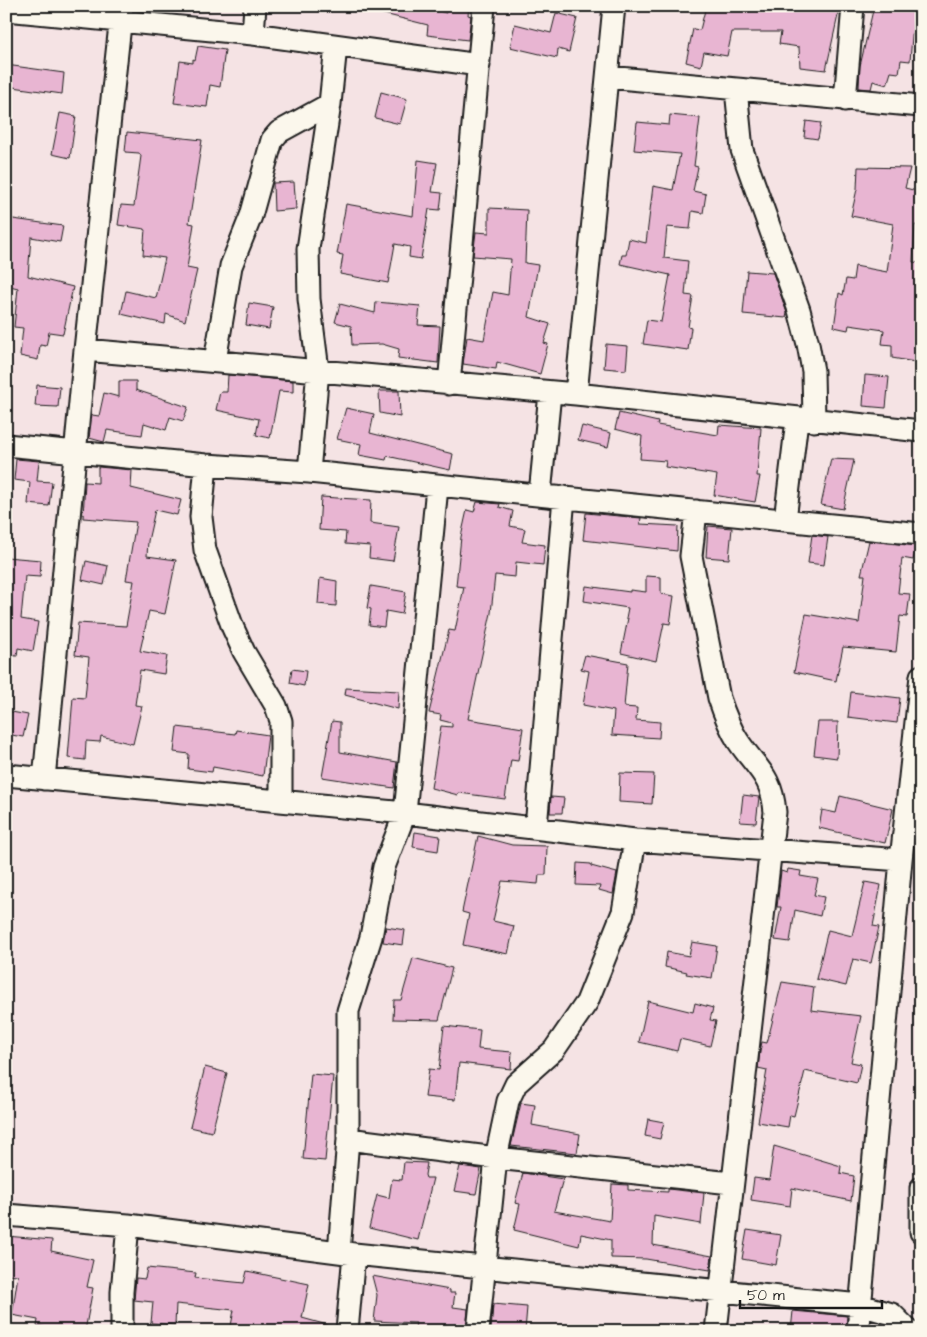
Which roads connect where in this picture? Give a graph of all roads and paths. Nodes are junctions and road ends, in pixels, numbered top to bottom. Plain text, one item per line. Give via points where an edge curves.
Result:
1 (255, 6) edge
2 (484, 6) edge
3 (614, 6) edge
4 (853, 6) edge
5 (6, 10) edge
6 (121, 14) edge
7 (253, 34) junction
8 (336, 46) junction
9 (479, 65) junction
10 (608, 77) junction
11 (736, 89) junction
12 (845, 100) junction
13 (330, 104) junction
14 (921, 106) edge
15 (85, 350) junction
16 (214, 361) junction
17 (318, 370) junction
18 (449, 384) junction
19 (550, 393) junction
20 (576, 394) junction
21 (806, 420) junction
22 (921, 432) edge
23 (6, 445) edge
24 (75, 453) junction
25 (206, 465) junction
26 (310, 472) junction
27 (437, 486) junction
28 (540, 494) junction
29 (564, 497) junction
30 (696, 511) junction
31 (785, 520) junction
32 (921, 534) edge
33 (921, 676) edge
34 (6, 775) edge
35 (44, 779) junction
36 (280, 801) junction
37 (405, 813) junction
38 (536, 828) junction
39 (635, 840) junction
40 (770, 849) junction
41 (900, 860) junction
42 (348, 1139) junction
43 (496, 1158) junction
44 (731, 1183) junction
45 (921, 1188) edge
46 (6, 1215) edge
47 (128, 1225) junction
48 (921, 1232) edge
49 (347, 1253) junction
50 (484, 1266) junction
51 (720, 1290) junction
52 (860, 1305) junction
53 (122, 1331) edge
54 (348, 1331) edge
55 (478, 1331) edge
56 (716, 1331) edge
57 (858, 1331) edge
58 (909, 1331) edge

1 - 7 street
2 - 9 street
3 - 10 street
4 - 12 street
5 - 6 street
6 - 7 street
6 - 15 street
7 - 8 street
8 - 9 street
8 - 13 street
9 - 18 street
10 - 11 street
10 - 20 street
11 - 12 street
11 - 21 street via 742,150 808,344 813,372
12 - 14 street
13 - 16 street via 278,132 272,140 251,216 231,266
13 - 17 street via 308,249
15 - 16 street
15 - 24 street
16 - 17 street
17 - 18 street
17 - 26 street
18 - 19 street
19 - 20 street
19 - 28 street
20 - 21 street
21 - 22 street
21 - 31 street
23 - 24 street
24 - 25 street
24 - 35 street
25 - 26 street
25 - 36 street via 201,517 205,550 233,628 281,721
26 - 27 street
27 - 28 street
27 - 37 street
28 - 29 street
29 - 30 street
29 - 38 street
30 - 31 street
30 - 40 street via 691,556 719,698 738,741 768,780 774,797
31 - 32 street
33 - 41 street
34 - 35 street
35 - 36 street
36 - 37 street
37 - 38 street
37 - 42 street via 384,868 371,937 348,1011
38 - 39 street
39 - 40 street
39 - 43 street via 623,912 587,1002 554,1050 516,1084 504,1114
40 - 41 street
40 - 44 street
41 - 52 street
42 - 43 street
42 - 49 street
43 - 44 street
43 - 50 street
44 - 51 street
45 - 48 street
46 - 47 street
47 - 49 street
47 - 53 street
49 - 50 street
49 - 54 street
50 - 51 street
50 - 55 street
51 - 52 street
51 - 56 street
52 - 57 street
52 - 58 street via 892,1314

